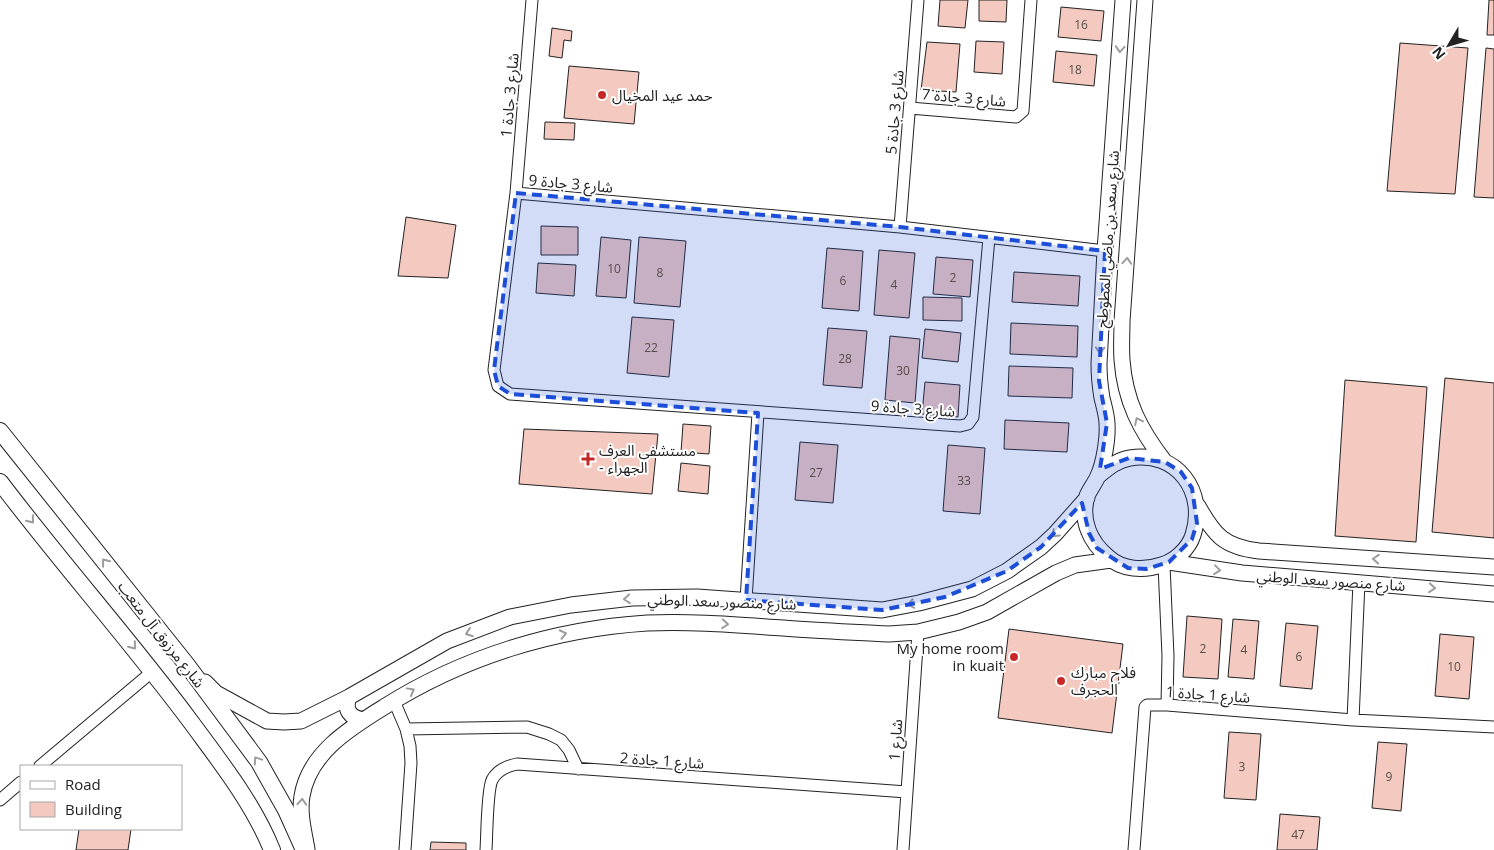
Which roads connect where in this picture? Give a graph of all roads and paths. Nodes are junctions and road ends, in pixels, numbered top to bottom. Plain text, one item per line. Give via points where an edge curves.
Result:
1 (532, 0) edge
2 (918, 0) edge
3 (1031, 0) edge
4 (1123, 0) edge
5 (1145, 0) edge
6 (910, 108) junction
7 (516, 193) junction
8 (900, 227) junction
9 (989, 238) junction
10 (1105, 251) junction
11 (758, 412) junction
12 (0, 431) edge
13 (1165, 462) junction
14 (1098, 476) junction
15 (0, 482) edge
16 (1087, 498) junction
17 (1198, 506) junction
18 (1111, 560) junction
19 (1166, 564) junction
20 (1494, 567) edge
21 (1359, 582) junction
22 (1494, 594) edge
23 (746, 600) junction
24 (918, 632) junction
25 (187, 665) junction
26 (153, 670) junction
27 (348, 697) junction
28 (394, 701) junction
29 (1167, 705) junction
30 (364, 720) junction
31 (1354, 720) junction
32 (1494, 727) edge
33 (406, 729) junction
34 (41, 765) edge
35 (578, 769) junction
36 (20, 783) edge
37 (907, 792) junction
38 (0, 800) edge
39 (272, 850) edge
40 (305, 850) edge
41 (405, 850) edge
42 (486, 850) edge
43 (903, 850) edge
44 (1134, 850) edge

1 - 7 street, شارع 3 جادة 1
2 - 6 street, شارع 3 جادة 5
3 - 6 street, شارع 3 جادة 7 via 1023,111 1019,115
4 -> 10 street, شارع سعد بن ماضي المطوطح
13 -> 5 street, شارع سعد بن ماضي المطوطح via 1135,418 1122,360
6 - 8 street, شارع 3 جادة 5
7 - 8 street, شارع 3 جادة 9
7 - 11 street, شارع 3 جادة 9 via 494,370 498,386 510,394
8 - 9 street, شارع 3 جادة 9
9 - 10 street, شارع 3 جادة 9
9 - 11 street, شارع 3 جادة 9 via 973,417 968,424
10 -> 14 street, شارع سعد بن ماضي المطوطح via 1099,381 1108,423
11 - 23 street
25 -> 12 main road, شارع مرزوق آل متعب
13 - 14 street via 1147,457 1129,458 1112,464
13 - 17 street via 1180,472 1192,488
14 - 16 street
15 -> 26 main road, شارع مرزوق آل متعب
16 - 18 street via 1085,516 1089,533
16 -> 23 street, شارع منصور سعد الوطني via 1041,547 1007,571 972,589 882,610
17 - 19 street via 1192,538 1182,552
20 -> 17 street, شارع منصور سعد الوطني via 1259,551 1227,543 1207,522
18 - 19 street via 1128,568 1146,569
18 - 24 street, شارع منصور سعد الوطني via 1075,565 987,612
19 -> 21 street, شارع منصور سعد الوطني
19 - 29 street
21 -> 22 street, شارع منصور سعد الوطني
21 - 31 street
23 -> 27 street, شارع منصور سعد الوطني via 632,598 510,617 447,640
28 -> 24 street, شارع منصور سعد الوطني via 465,664 524,643 582,630 648,623 713,623 889,634
24 - 37 street, شارع 1
25 - 27 street, شارع منصور سعد الوطني via 216,693 267,721 301,721
40 -> 25 main road, شارع مرزوق آل متعب via 259,762
26 - 34 street
26 - 39 main road, شارع مرزوق آل متعب via 226,770 256,817
27 - 30 street via 346,704 351,716
28 - 30 street, شارع منصور سعد الوطني
28 - 33 street
29 - 31 street, شارع 1 جادة 1
29 - 44 street, شارع 1 جادة 1 via 1145,707
40 -> 30 street, شارع منصور سعد الوطني via 302,796 308,776 334,741
31 - 32 street, شارع 1 جادة 1
33 - 35 street via 526,727 561,740
33 - 41 street via 411,763
35 - 37 street, شارع 1 جادة 2
35 - 42 street, شارع 1 جادة 2 via 518,764 499,771 491,782
36 - 38 street
37 - 43 street, شارع 1

